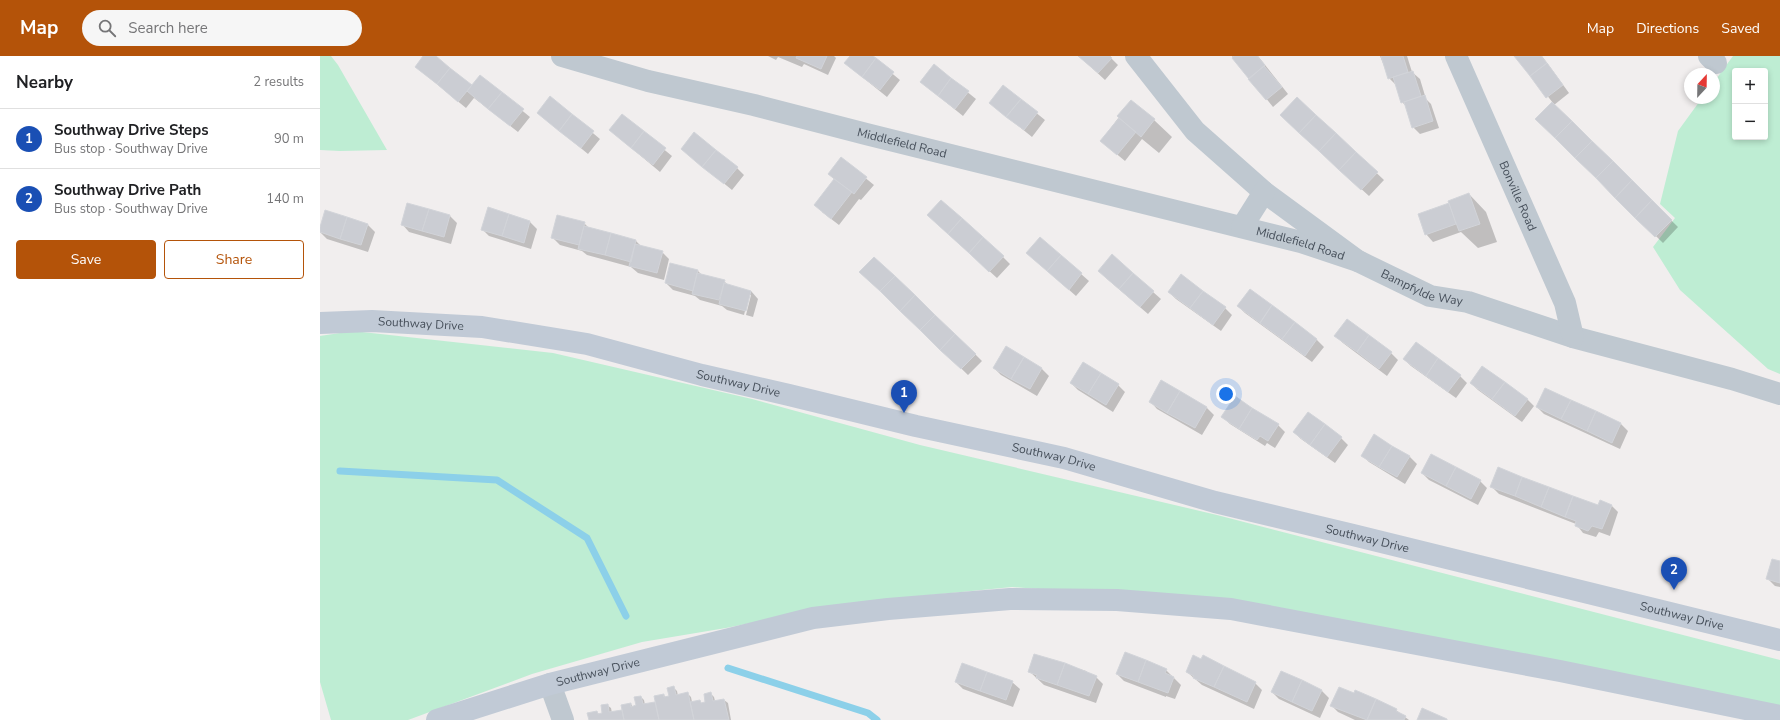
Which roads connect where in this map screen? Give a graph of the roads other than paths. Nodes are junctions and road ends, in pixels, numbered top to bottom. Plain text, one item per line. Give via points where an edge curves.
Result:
1 (562, 56) edge
2 (1136, 56) edge
3 (1456, 56) edge
4 (1264, 192) junction
5 (1242, 227) junction
6 (1358, 260) junction
7 (320, 323) edge
8 (1573, 338) junction
9 (1780, 394) edge
10 (1780, 640) edge
11 (550, 684) junction
12 (1780, 716) edge
13 (437, 720) edge
14 (563, 720) edge

1 - 5 street, Middlefield Road via 648,81
2 - 4 street, Bampfylde Way via 1195,131
3 - 8 street, Bonville Road via 1565,303
4 - 5 street, Middlefield Road
4 - 6 street, Bampfylde Way
5 - 6 street, Middlefield Road
6 - 8 street, Bampfylde Way via 1430,296 1468,302
7 - 10 street, Southway Drive via 372,321 482,327 587,344 702,375 1064,458 1215,502
8 - 9 street, Bampfylde Way
11 - 12 street, Southway Drive via 813,618 888,608 1010,599 1117,600 1231,609 1560,671
11 - 13 street, Southway Drive
11 - 14 street

